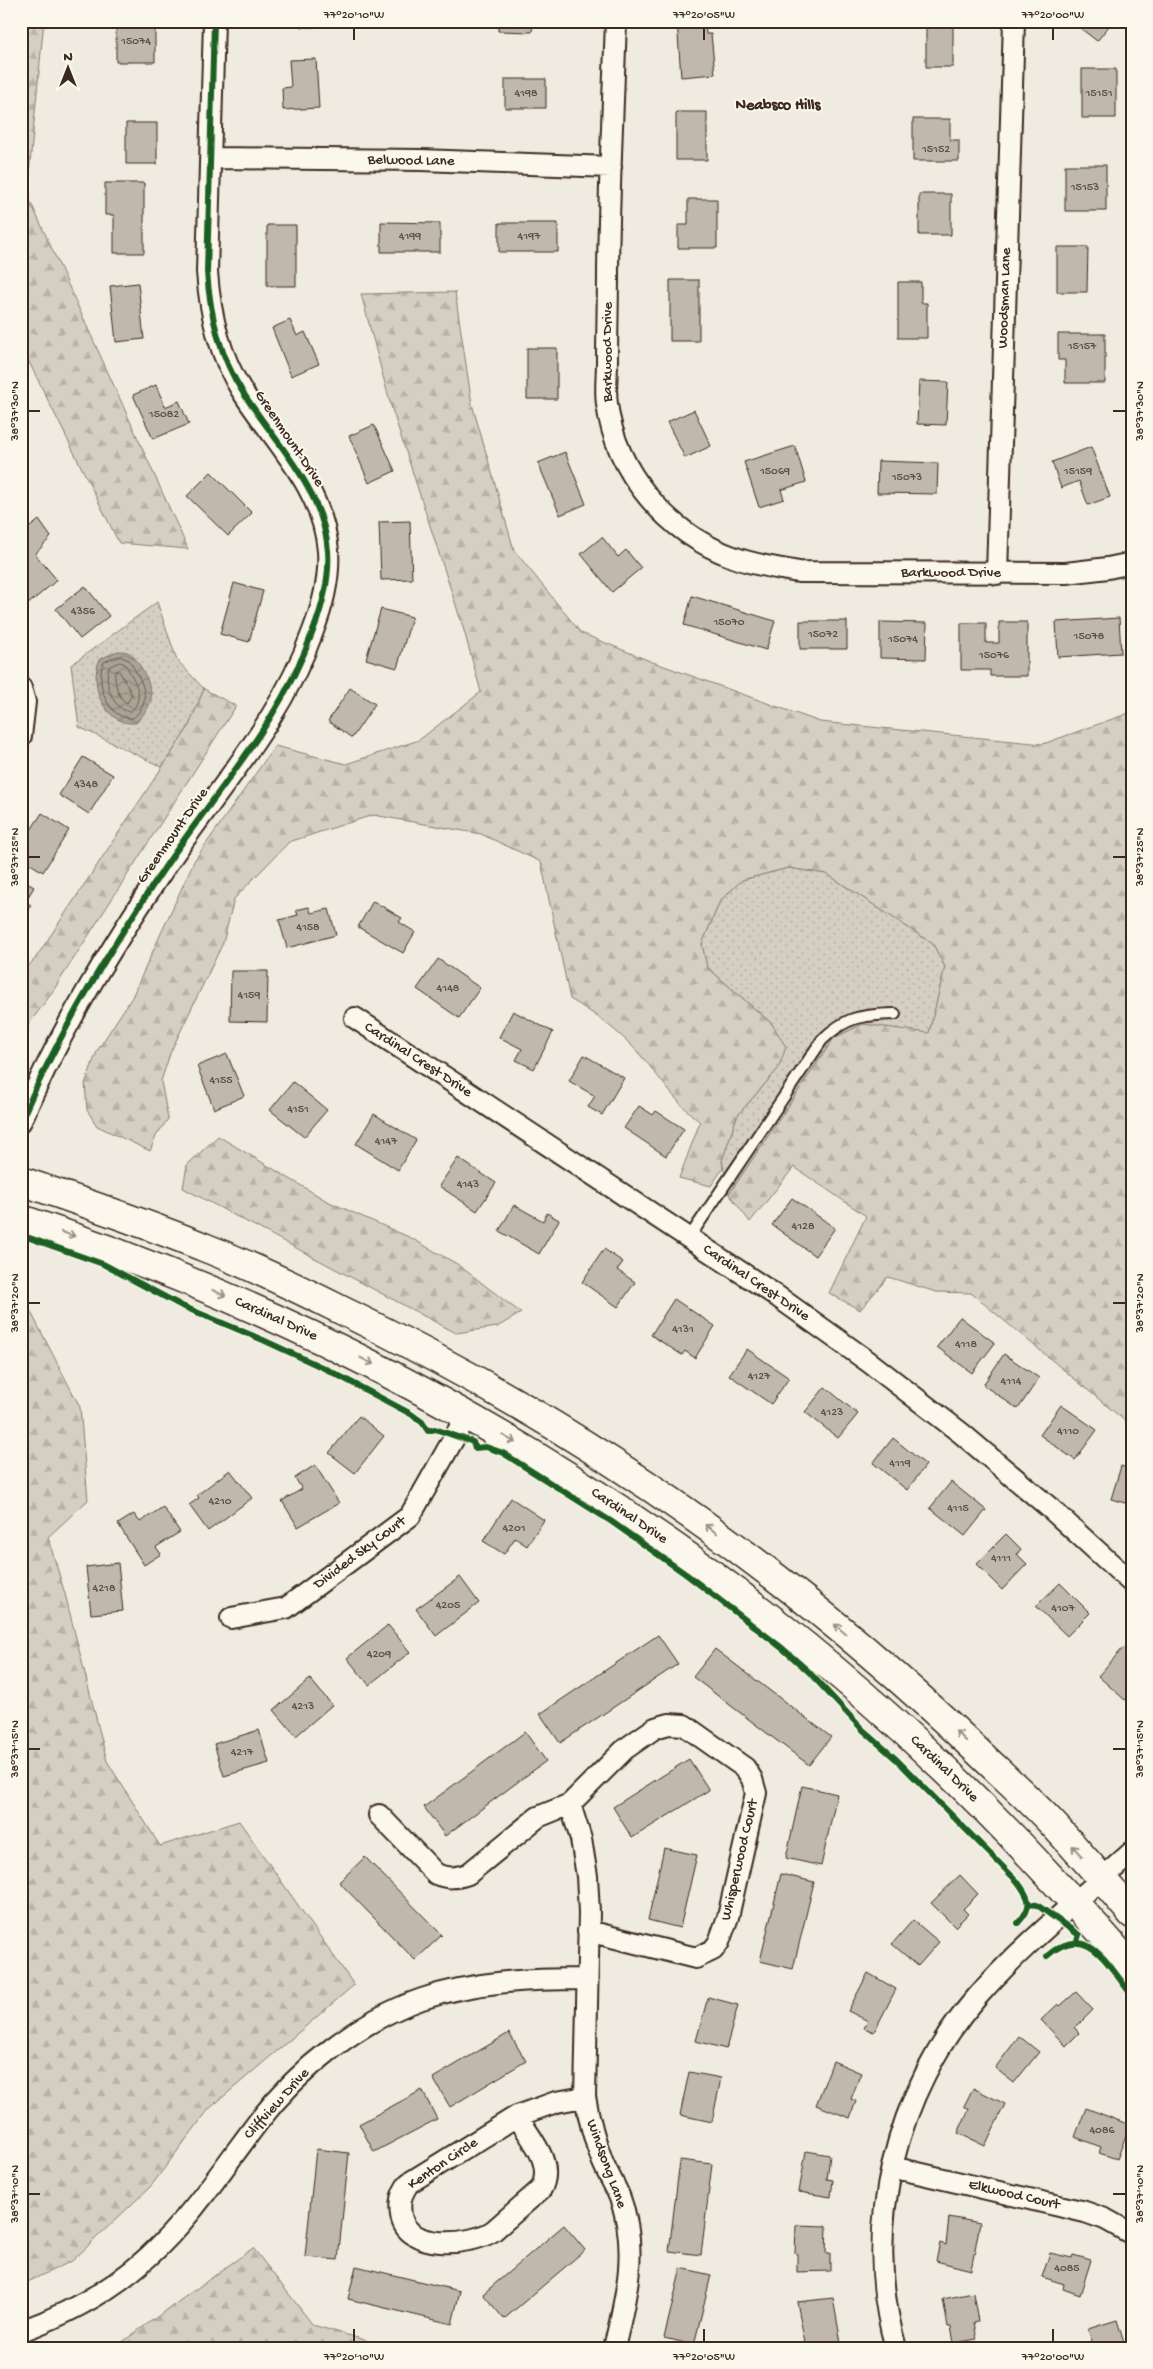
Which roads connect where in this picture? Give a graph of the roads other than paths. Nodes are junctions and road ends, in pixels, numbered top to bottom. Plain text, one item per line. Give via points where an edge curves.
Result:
1 (214, 21) edge
2 (616, 21) edge
3 (1014, 21) edge
4 (211, 158) junction
5 (611, 167) junction
6 (1132, 563) edge
7 (997, 574) junction
8 (21, 688) edge
9 (21, 736) edge
10 (895, 1014) dead end
11 (355, 1018) dead end
12 (21, 1121) edge
13 (21, 1181) edge
14 (21, 1219) edge
15 (689, 1238) junction
16 (467, 1415) junction
17 (1132, 1583) edge
18 (231, 1618) dead end
19 (570, 1804) junction
20 (379, 1815) dead end
21 (1132, 1852) edge
22 (1102, 1879) junction
23 (1075, 1904) junction
24 (1132, 1914) edge
25 (588, 1931) junction
26 (1132, 1968) edge
27 (587, 1979) junction
28 (585, 2097) junction
29 (517, 2116) junction
30 (892, 2167) junction
31 (1132, 2234) edge
32 (21, 2331) edge
33 (614, 2348) edge
34 (896, 2348) edge

1 - 4 street, Greenmount Drive
2 - 5 street, Barkwood Drive
3 - 7 street, Woodsman Lane
4 - 5 street, Belwood Lane via 421,160
4 - 12 street, Greenmount Drive via 207,272 217,337 242,391 301,474 314,498 324,524 328,551 328,579 323,606 285,694 259,738 168,862 111,949 71,1017
5 - 7 street, Barkwood Drive via 606,402 612,431 623,459 653,504 703,543 761,566 799,572
6 - 7 street, Barkwood Drive via 1066,573
8 - 9 street via 25,702
10 - 15 lane via 849,1020 822,1040
11 - 15 street, Cardinal Crest Drive
22 -> 13 main road via 1050,1821 932,1709 833,1623 686,1510 595,1451 475,1378 278,1280 207,1248
14 -> 16 main road, Cardinal Drive via 190,1280 286,1322 362,1358
15 - 17 street, Cardinal Crest Drive via 774,1294 915,1398 1050,1508
16 - 18 street, Divided Sky Court via 410,1516 286,1608
16 -> 23 main road, Cardinal Drive via 617,1508 791,1635 935,1759
19 - 20 street, Whisperwood Court via 538,1817 468,1874 457,1878 436,1874
19 - 25 street via 581,1839 587,1876
19 - 25 street, Whisperwood Court via 625,1750 655,1728 669,1724 684,1725 744,1768 756,1793 728,1917 719,1942 712,1950 696,1958
21 - 22 street
22 - 23 street
22 - 24 main road
23 - 26 main road, Cardinal Drive
23 - 30 street via 1009,1963 976,1997 948,2034 912,2105
25 - 27 street
27 - 28 street, Windsong Lane
27 - 32 street, Cliffview Drive via 495,1982 460,1988 384,2016 350,2036 288,2087 188,2214 148,2257 85,2303
28 - 29 street, Kenton Circle via 556,2102
28 - 33 street, Windsong Lane via 590,2127 620,2198 628,2226 630,2278
29 - 29 street, Kenton Circle via 409,2183 399,2204 407,2230 426,2240 466,2242 493,2231 541,2190 547,2170
30 - 31 street, Elkwood Court via 1085,2212
30 - 34 street via 884,2207 883,2254 886,2301

